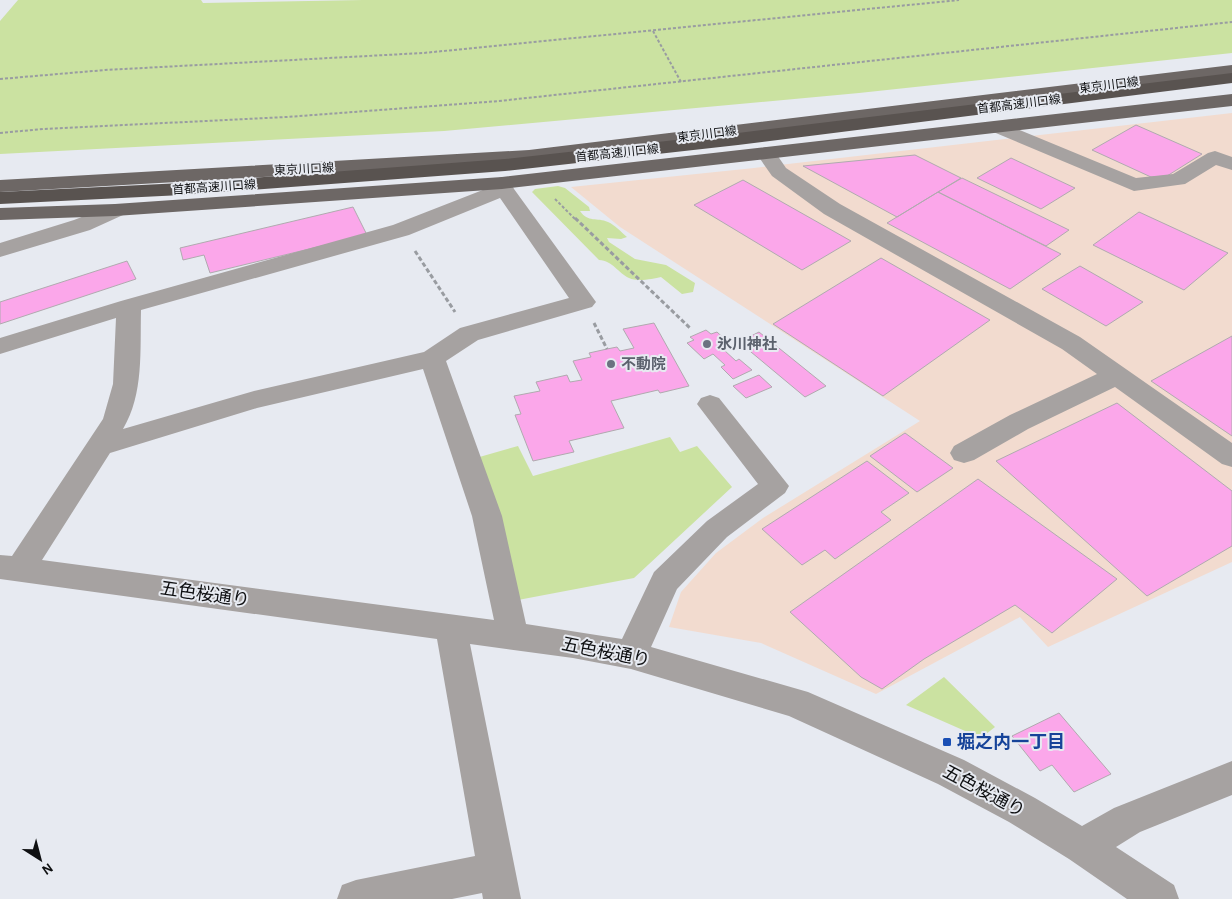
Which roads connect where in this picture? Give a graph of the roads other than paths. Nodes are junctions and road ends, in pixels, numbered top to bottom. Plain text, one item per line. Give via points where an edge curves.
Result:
1 (1232, 64) edge
2 (1232, 70) edge
3 (1232, 78) edge
4 (1232, 100) edge
5 (998, 127) junction
6 (766, 153) junction
7 (1232, 164) edge
8 (0, 180) edge
9 (0, 186) edge
10 (503, 186) junction
11 (0, 198) edge
12 (115, 210) junction
13 (0, 214) edge
14 (0, 250) edge
15 (129, 306) junction
16 (0, 346) edge
17 (432, 358) junction
18 (1118, 375) junction
19 (710, 404) dead end
20 (100, 446) junction
21 (964, 453) dead end
22 (1232, 457) edge
23 (10, 568) edge
24 (451, 628) junction
25 (513, 636) junction
26 (631, 655) junction
27 (1232, 778) edge
28 (1082, 846) junction
29 (499, 885) edge
30 (356, 899) edge
31 (1160, 899) edge

1 - 8 highway, 首都高速川口線 via 511,148 252,168
2 - 9 main road, 東京川口線 via 529,156
3 - 11 highway, 首都高速川口線 via 505,165 192,188
4 - 5 main road, 東京川口線
5 - 6 main road, 東京川口線
5 - 7 street via 1134,185 1178,180 1215,157
6 - 10 main road, 東京川口線
6 - 18 street via 779,172 832,209 1072,343
10 - 12 main road, 東京川口線
10 - 15 street via 400,230
10 - 17 street via 584,302 469,334
12 - 13 main road, 東京川口線
12 - 14 street via 82,225
15 - 16 street
15 - 20 street via 126,384 116,419
17 - 20 street via 254,400
17 - 25 street via 487,516
18 - 21 street via 1019,422
18 - 22 street
19 - 26 street via 775,486 717,529 665,581
20 - 23 street
23 - 24 street, 五色桜通り
24 - 25 street, 五色桜通り
24 - 29 street
25 - 26 street, 五色桜通り
26 - 28 street, 五色桜通り via 796,703 951,772
27 - 28 street via 1128,820
28 - 31 street, 五色桜通り
29 - 30 street

